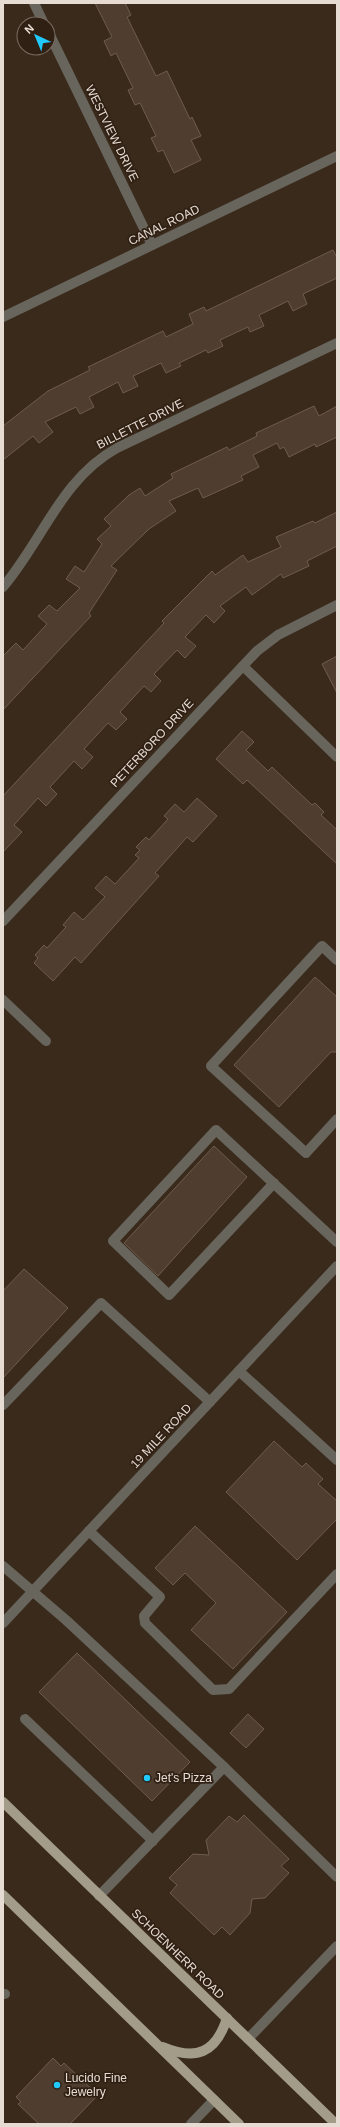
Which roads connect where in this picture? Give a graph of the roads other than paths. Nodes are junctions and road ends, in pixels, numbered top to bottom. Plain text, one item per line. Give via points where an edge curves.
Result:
1 (34, 3) edge
2 (40, 16) edge
3 (56, 47) edge
4 (337, 156) edge
5 (152, 245) junction
6 (3, 317) edge
7 (337, 343) edge
8 (3, 587) edge
9 (337, 605) edge
10 (243, 666) junction
11 (337, 756) edge
12 (3, 921) edge
13 (337, 960) edge
14 (3, 1000) edge
15 (46, 1041) dead end
16 (337, 1119) edge
17 (274, 1183) junction
18 (337, 1242) edge
19 (337, 1266) edge
20 (238, 1371) junction
21 (210, 1402) junction
22 (3, 1405) edge
23 (337, 1460) edge
24 (89, 1531) junction
25 (3, 1566) edge
26 (337, 1574) edge
27 (33, 1590) junction
28 (3, 1623) edge
29 (25, 1719) dead end
30 (224, 1767) junction
31 (3, 1802) edge
32 (153, 1841) junction
33 (337, 1877) edge
34 (3, 1895) edge
35 (99, 1896) junction
36 (337, 1946) edge
37 (227, 2018) junction
38 (248, 2039) junction
39 (159, 2045) junction
40 (214, 2100) junction
41 (191, 2124) edge
42 (239, 2124) edge
43 (336, 2124) edge

1 - 2 street
3 - 5 street, WESTVIEW DRIVE
4 - 5 street, CANAL ROAD
5 - 6 street, CANAL ROAD
7 - 8 street, BILLETTE DRIVE via 117,448 96,461 85,470 66,494
9 - 10 street, PETERBORO DRIVE via 278,634
10 - 11 street
10 - 12 street, PETERBORO DRIVE
13 - 16 street via 322,946 211,1066 306,1153
14 - 15 street
17 - 17 street via 216,1130 113,1241 169,1295
17 - 18 street
19 - 20 street, 19 MILE ROAD
20 - 21 street, 19 MILE ROAD
20 - 23 street
21 - 22 street via 101,1302
21 - 24 street, 19 MILE ROAD
24 - 26 street via 160,1597 144,1616 145,1623 213,1690 229,1689
24 - 27 street, 19 MILE ROAD
25 - 27 street
27 - 28 street, 19 MILE ROAD
27 - 30 street
29 - 32 street
30 - 32 street
30 - 33 street
31 - 35 main road, SCHOENHERR ROAD
32 - 35 street
34 - 39 main road
35 - 37 main road, SCHOENHERR ROAD
36 - 38 street
37 - 38 main road, SCHOENHERR ROAD
37 - 39 main road via 219,2038 212,2047 203,2052 185,2054
38 - 43 main road, SCHOENHERR ROAD
39 - 40 main road
40 - 41 street
40 - 42 main road

